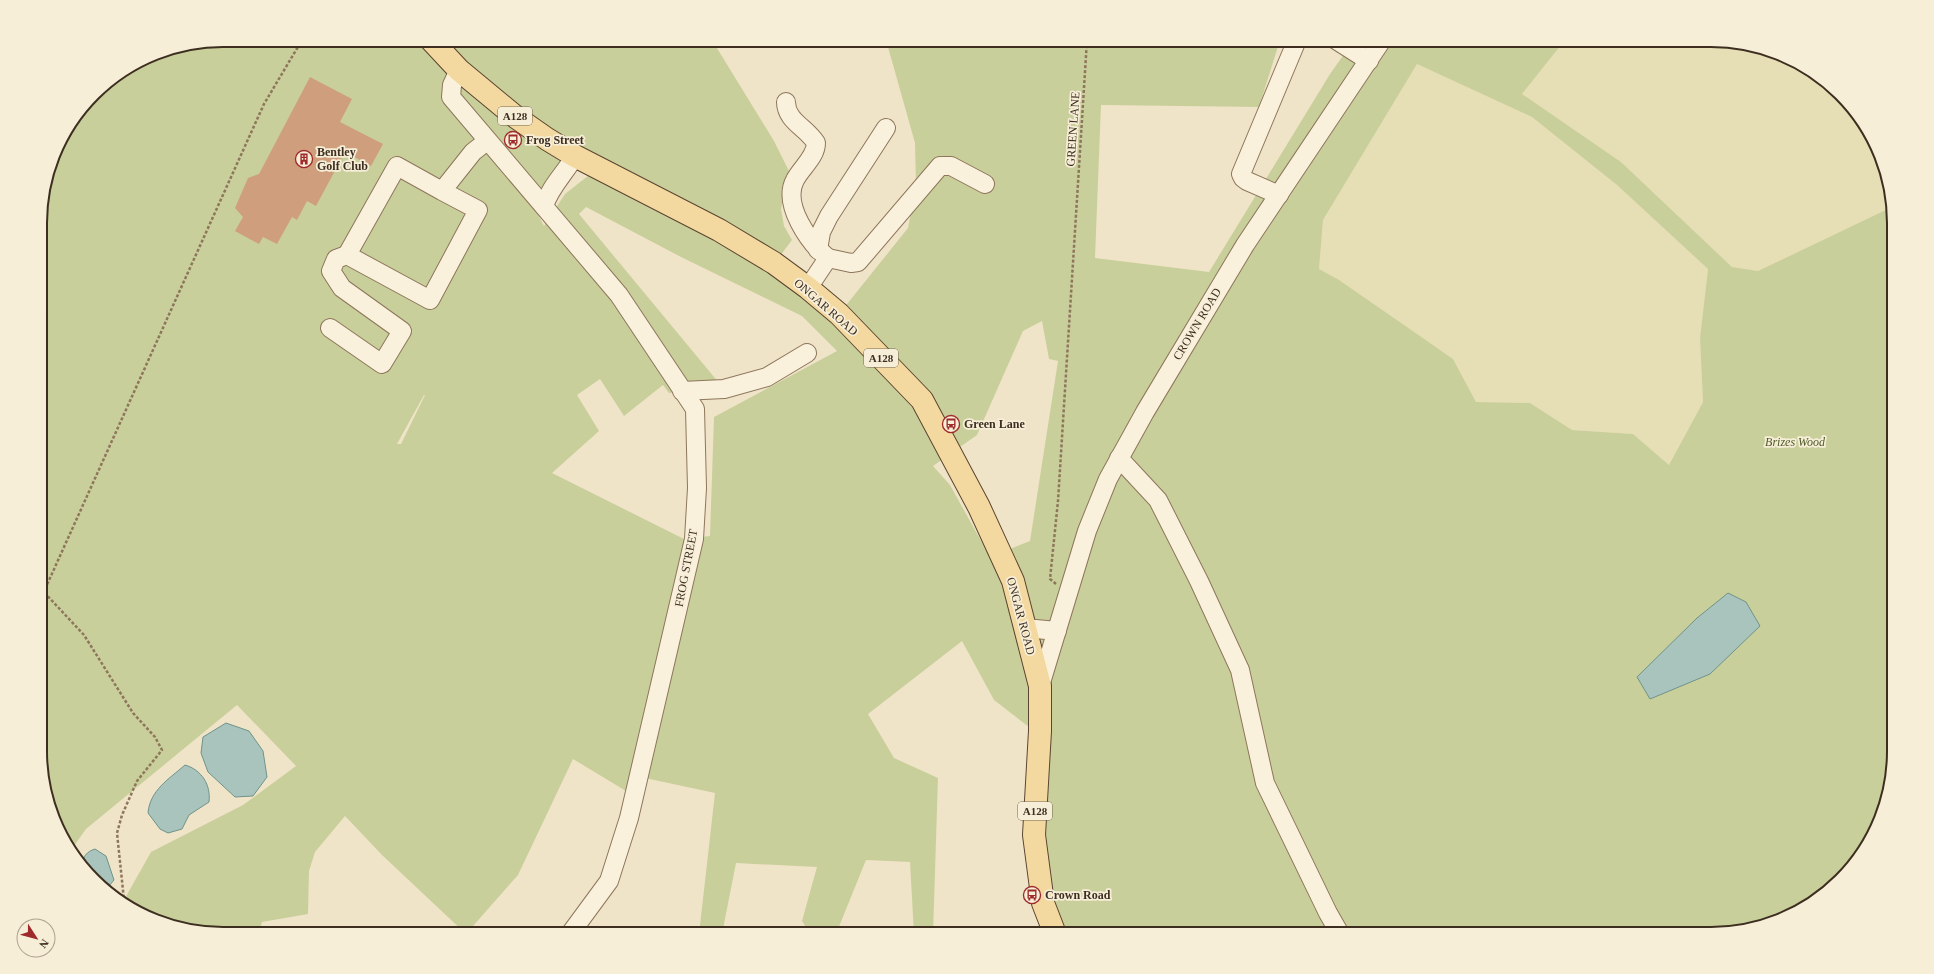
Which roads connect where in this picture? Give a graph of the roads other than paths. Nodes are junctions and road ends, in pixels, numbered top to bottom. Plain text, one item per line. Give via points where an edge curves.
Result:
1 (438, 47) edge
2 (1295, 47) edge
3 (1347, 47) edge
4 (1378, 47) edge
5 (1369, 61) junction
6 (460, 70) junction
7 (786, 102) dead end
8 (886, 128) dead end
9 (487, 141) junction
10 (575, 156) junction
11 (985, 184) dead end
12 (442, 191) junction
13 (1279, 195) junction
14 (544, 206) junction
15 (823, 254) junction
16 (347, 255) junction
17 (808, 288) junction
18 (330, 328) dead end
19 (807, 353) dead end
20 (682, 391) junction
21 (1119, 458) junction
22 (1025, 628) junction
23 (1057, 631) junction
24 (1040, 686) junction
25 (575, 927) edge
26 (1052, 927) edge
27 (1336, 927) edge

1 - 6 main road, ONGAR ROAD / A128
2 - 13 street via 1241,174 1247,181
3 - 5 street
4 - 5 street, CROWN ROAD
5 - 13 street, CROWN ROAD
6 - 9 street, FROG STREET via 452,85 451,97
6 - 10 main road, ONGAR ROAD / A128 via 517,118
7 - 15 street via 790,117 816,143 814,152 795,180 791,195 793,209
8 - 15 street via 821,232
9 - 12 street via 472,152
9 - 14 street, FROG STREET
10 - 14 street via 547,197
10 - 17 main road, ONGAR ROAD / A128 via 719,230
11 - 15 street via 951,166 940,166 858,262 851,264
12 - 16 street via 397,166
12 - 16 street via 478,210 430,300
13 - 21 street, CROWN ROAD via 1245,245
14 - 20 street, FROG STREET via 619,295
15 - 17 street
16 - 18 street via 336,259 330,271 342,288 402,331 382,364
17 - 22 main road, ONGAR ROAD / A128 via 839,314 922,400 980,507 1010,574
19 - 20 street via 767,377 724,389
20 - 25 street, FROG STREET via 694,409 697,488 694,539 629,818 610,881
21 - 23 street, CROWN ROAD via 1087,531
21 - 27 street via 1158,500 1202,587 1240,670 1266,783
22 - 23 street
22 - 24 main road, ONGAR ROAD / A128
23 - 24 street, CROWN ROAD
24 - 26 main road, ONGAR ROAD / A128 via 1034,835 1043,903

